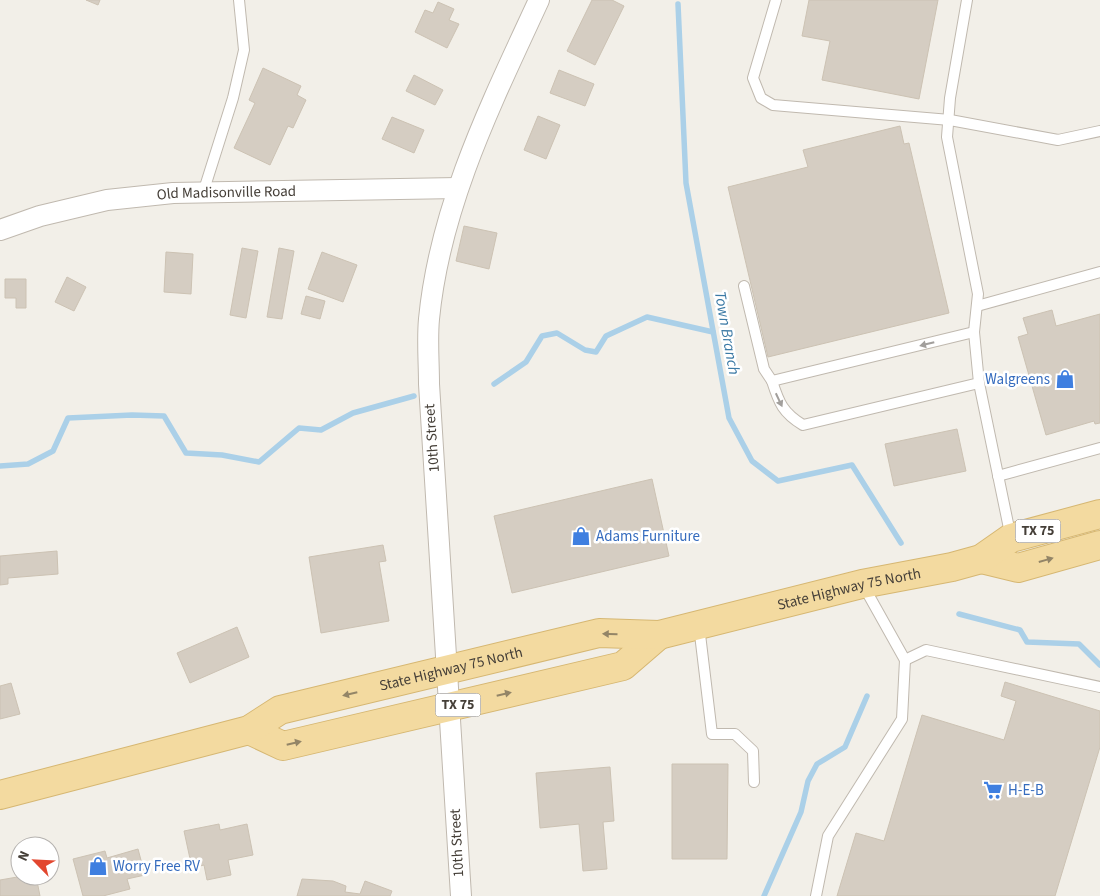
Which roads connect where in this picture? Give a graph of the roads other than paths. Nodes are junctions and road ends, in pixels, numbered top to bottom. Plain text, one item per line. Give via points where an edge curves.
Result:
1 (239, 0) edge
2 (538, 0) edge
3 (776, 0) edge
4 (967, 0) edge
5 (950, 120) junction
6 (1100, 131) edge
7 (458, 188) junction
8 (203, 193) junction
9 (0, 230) edge
10 (1100, 272) edge
11 (744, 286) dead end
12 (977, 306) junction
13 (974, 332) junction
14 (772, 381) junction
15 (979, 383) junction
16 (1100, 448) edge
17 (998, 476) junction
18 (1100, 514) edge
19 (1011, 538) junction
20 (1100, 545) edge
21 (981, 560) junction
22 (1018, 568) junction
23 (862, 584) junction
24 (698, 625) junction
25 (659, 635) junction
26 (905, 660) junction
27 (447, 672) junction
28 (1100, 687) edge
29 (450, 707) junction
30 (249, 730) junction
31 (754, 782) dead end
32 (0, 795) edge
33 (461, 896) edge
34 (816, 896) edge

1 - 8 lane via 244,50 233,98
2 - 7 street, 10th Street via 479,131
3 - 5 lane via 753,78 761,98 773,105
4 - 5 lane via 950,98
5 - 6 lane via 1058,140
5 - 12 lane via 947,137 978,294
7 - 8 street, Old Madisonville Road
7 - 27 street, 10th Street via 440,256 429,319 429,384
8 - 9 street, Old Madisonville Road via 108,200 40,216
10 - 12 lane
11 - 14 lane via 764,369
12 - 13 lane
13 -> 14 lane
13 - 15 lane
14 -> 15 lane via 779,403 789,417 803,425
15 - 17 lane
16 - 17 lane
17 - 19 lane
18 - 19 main road, State Highway 75 North / TX 75
19 - 21 main road, State Highway 75 North / TX 75
19 - 22 lane
22 -> 20 main road, State Highway 75 North / TX 75
21 - 22 main road, State Highway 75 North / TX 75
21 - 23 main road, State Highway 75 North / TX 75
23 - 24 main road, State Highway 75 North / TX 75
23 - 26 lane
24 - 25 main road, State Highway 75 North / TX 75
24 - 31 lane via 712,734 735,734 753,751
25 -> 27 main road, State Highway 75 North / TX 75 via 598,633
29 -> 25 main road, State Highway 75 North / TX 75 via 623,666
26 - 28 lane via 926,650
26 - 34 lane via 902,719 828,836
27 - 29 street, 10th Street
27 -> 30 main road, State Highway 75 North / TX 75 via 280,710
30 -> 29 main road, State Highway 75 North / TX 75 via 283,746
29 - 33 street, 10th Street
30 - 32 main road, State Highway 75 North / TX 75

